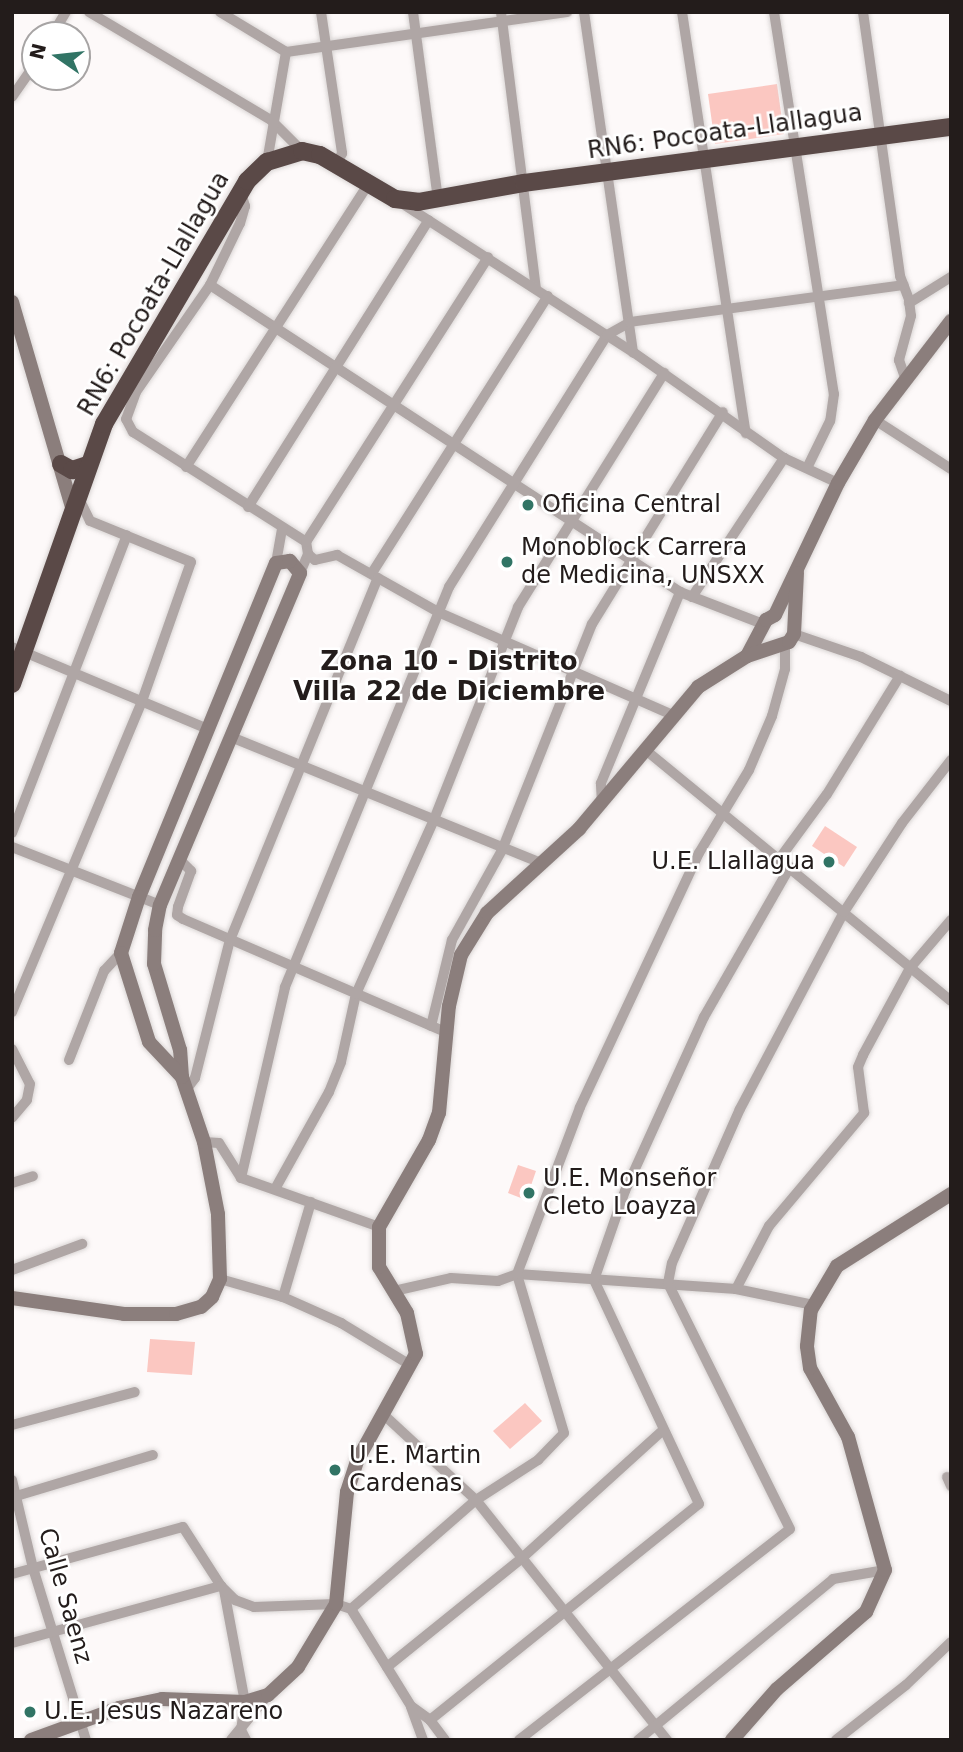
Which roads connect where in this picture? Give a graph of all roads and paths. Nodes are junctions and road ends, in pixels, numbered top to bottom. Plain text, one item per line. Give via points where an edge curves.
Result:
1 (89, 12) edge
2 (321, 12) edge
3 (413, 12) edge
4 (567, 12) edge
5 (584, 12) edge
6 (682, 12) edge
7 (774, 12) edge
8 (863, 12) edge
9 (223, 13) edge
10 (502, 17) edge
11 (415, 35) junction
12 (326, 48) junction
13 (286, 52) junction
14 (271, 120) junction
15 (951, 127) edge
16 (881, 136) junction
17 (794, 147) junction
18 (302, 151) junction
19 (705, 159) junction
20 (267, 162) junction
21 (337, 164) junction
22 (610, 172) junction
23 (524, 183) junction
24 (368, 185) junction
25 (241, 192) junction
26 (395, 199) junction
27 (438, 199) junction
28 (429, 220) junction
29 (488, 257) junction
30 (951, 277) edge
31 (210, 285) junction
32 (904, 285) junction
33 (536, 288) junction
34 (548, 296) junction
35 (822, 296) junction
36 (12, 302) edge
37 (909, 303) junction
38 (731, 308) junction
39 (951, 321) edge
40 (630, 323) junction
41 (278, 329) junction
42 (607, 335) junction
43 (633, 352) junction
44 (337, 366) junction
45 (664, 373) junction
46 (905, 377) junction
47 (394, 403) junction
48 (723, 412) junction
49 (875, 420) junction
50 (746, 433) junction
51 (455, 444) junction
52 (784, 458) junction
53 (61, 464) junction
54 (87, 464) junction
55 (187, 467) junction
56 (807, 468) junction
57 (951, 469) edge
58 (513, 483) junction
59 (838, 483) junction
60 (74, 500) junction
61 (248, 507) junction
62 (571, 520) junction
63 (282, 528) junction
64 (127, 535) junction
65 (306, 542) junction
66 (308, 554) junction
67 (631, 561) junction
68 (276, 563) junction
69 (300, 573) junction
70 (797, 573) junction
71 (375, 576) junction
72 (680, 592) junction
73 (692, 597) junction
74 (438, 612) junction
75 (767, 622) junction
76 (787, 637) junction
77 (502, 642) junction
78 (18, 650) edge
79 (747, 656) junction
80 (572, 673) junction
81 (71, 674) junction
82 (900, 677) junction
83 (12, 684) edge
84 (142, 701) junction
85 (951, 701) edge
86 (634, 702) junction
87 (675, 716) junction
88 (206, 727) junction
89 (231, 737) junction
90 (648, 752) junction
91 (951, 760) edge
92 (303, 769) junction
93 (364, 793) junction
94 (602, 804) junction
95 (723, 814) junction
96 (433, 822) junction
97 (12, 833) edge
98 (12, 847) edge
99 (502, 850) junction
100 (780, 859) junction
101 (180, 860) junction
102 (541, 863) junction
103 (790, 867) junction
104 (71, 872) junction
105 (138, 897) junction
106 (160, 905) junction
107 (844, 912) junction
108 (951, 920) edge
109 (230, 940) junction
110 (121, 953) junction
111 (293, 966) junction
112 (910, 968) junction
113 (356, 994) junction
114 (951, 1002) edge
115 (12, 1012) edge
116 (431, 1026) junction
117 (448, 1033) junction
118 (12, 1049) edge
119 (69, 1060) dead end
120 (184, 1084) junction
121 (12, 1118) edge
122 (204, 1142) junction
123 (33, 1176) dead end
124 (241, 1178) junction
125 (12, 1183) edge
126 (275, 1189) junction
127 (951, 1194) edge
128 (311, 1202) junction
129 (379, 1227) junction
130 (82, 1244) dead end
131 (12, 1270) edge
132 (517, 1274) junction
133 (220, 1279) junction
134 (594, 1280) junction
135 (668, 1283) junction
136 (736, 1289) junction
137 (394, 1291) junction
138 (283, 1297) junction
139 (12, 1298) edge
140 (813, 1306) junction
141 (410, 1365) junction
142 (135, 1392) dead end
143 (383, 1414) junction
144 (12, 1425) edge
145 (663, 1430) junction
146 (153, 1455) dead end
147 (12, 1480) edge
148 (15, 1497) edge
149 (475, 1500) junction
150 (522, 1558) junction
151 (33, 1568) junction
152 (885, 1570) junction
153 (12, 1574) edge
154 (223, 1588) junction
155 (336, 1604) junction
156 (351, 1609) junction
157 (563, 1613) junction
158 (52, 1629) junction
159 (951, 1642) edge
160 (12, 1643) edge
161 (387, 1667) junction
162 (608, 1669) junction
163 (268, 1695) junction
164 (245, 1702) junction
165 (411, 1706) junction
166 (430, 1720) junction
167 (82, 1722) junction
168 (655, 1725) junction
169 (244, 1735) edge
170 (32, 1740) edge
171 (86, 1740) edge
172 (230, 1740) edge
173 (422, 1740) edge
174 (445, 1740) edge
175 (519, 1740) edge
176 (638, 1740) edge
177 (667, 1740) edge
178 (732, 1740) edge
179 (836, 1740) edge

1 - 14 street
2 - 12 street
3 - 11 street
4 - 10 street
5 - 22 street
6 - 19 street
7 - 17 street
8 - 16 street
9 - 13 street
10 - 11 street
10 - 23 street
11 - 12 street
11 - 27 street
12 - 13 street
12 - 21 street via 342,153
13 - 14 street
14 - 18 street
14 - 20 street
15 - 16 highway, RN6: Pocoata-Llallagua
16 - 17 highway, RN6: Pocoata-Llallagua
16 - 32 street
17 - 19 highway, RN6: Pocoata-Llallagua
17 - 35 street
18 - 20 highway, RN6: Pocoata-Llallagua
18 - 21 highway, RN6: Pocoata-Llallagua
19 - 22 highway, RN6: Pocoata-Llallagua
19 - 38 street
20 - 25 highway, RN6: Pocoata-Llallagua
21 - 24 highway, RN6: Pocoata-Llallagua
22 - 23 highway, RN6: Pocoata-Llallagua
22 - 40 street
23 - 27 highway, RN6: Pocoata-Llallagua
23 - 33 street
24 - 26 highway, RN6: Pocoata-Llallagua
24 - 41 street
25 - 31 street via 245,206 240,223
25 - 54 highway, RN6: Pocoata-Llallagua via 116,403
26 - 27 highway, RN6: Pocoata-Llallagua
26 - 28 street
28 - 29 street
28 - 44 street
29 - 33 street
29 - 47 street
30 - 37 street
31 - 41 street
31 - 55 street via 136,391 126,419 133,432
32 - 35 street
32 - 37 street
33 - 34 street
34 - 42 street
34 - 51 street
35 - 38 street
35 - 56 street via 834,394 830,421
36 - 53 street
37 - 46 street via 900,360
38 - 40 street
38 - 50 street
39 - 46 street
40 - 42 street
40 - 43 street
41 - 44 street
41 - 55 street
42 - 43 street
42 - 58 street
43 - 45 street
44 - 47 street
44 - 61 street
45 - 48 street
45 - 62 street
46 - 49 street
47 - 51 street
47 - 65 street
48 - 50 street
48 - 67 street
49 - 57 street
49 - 59 street
50 - 52 street
51 - 58 street
51 - 71 street
52 - 56 street
52 - 73 street
53 - 54 highway via 72,470
53 - 60 street
54 - 60 highway, RN6: Pocoata-Llallagua
55 - 61 street
56 - 59 street
58 - 62 street
58 - 74 street
59 - 70 street
60 - 64 street via 90,522
60 - 78 highway, RN6: Pocoata-Llallagua
61 - 63 street
62 - 67 street
62 - 77 street
63 - 65 street
63 - 68 street
64 - 81 street
64 - 84 street via 191,562
65 - 66 street
66 - 69 street
66 - 71 street via 315,560 337,555
67 - 72 street
67 - 80 street via 592,624
68 - 69 street via 290,561
68 - 88 street
69 - 89 street
70 - 75 street
70 - 76 street
71 - 74 street
71 - 92 street
72 - 73 street
72 - 86 street
73 - 75 street
74 - 77 street
74 - 93 street
75 - 76 street
75 - 76 street via 768,644
75 - 79 street
76 - 79 street
76 - 82 street
76 - 95 street via 785,669 772,716
77 - 80 street
77 - 96 street
78 - 81 street
78 - 83 highway, RN6: Pocoata-Llallagua
79 - 87 street via 698,687
80 - 86 street
80 - 99 street
81 - 84 street
81 - 97 street
82 - 85 street
82 - 100 street
84 - 88 street
84 - 104 street
86 - 87 street
86 - 94 street via 601,783
87 - 90 street
88 - 105 street
89 - 92 street
89 - 101 street
90 - 94 street
90 - 95 street
91 - 107 street via 902,823
92 - 93 street
92 - 109 street
93 - 96 street
93 - 111 street
94 - 102 street
95 - 100 street
95 - 132 street via 678,896 580,1107
96 - 99 street
96 - 113 street
98 - 104 street
99 - 102 street
99 - 116 street via 452,940
100 - 103 street
101 - 106 street
101 - 109 street via 188,865 190,879 177,915
102 - 117 street via 472,931 453,981
103 - 107 street
103 - 134 street via 704,1017 625,1191
104 - 105 street
104 - 115 street
105 - 106 street
105 - 110 street
106 - 120 street via 154,964 180,1050
107 - 112 street
107 - 135 street via 740,1109 672,1263
108 - 112 street
109 - 111 street
109 - 120 street via 195,1078
110 - 119 street via 104,971
110 - 120 street via 149,1042
111 - 113 street
111 - 124 street
112 - 114 street
112 - 136 street via 858,1067 864,1113 769,1226
113 - 116 street
113 - 126 street via 337,1072
116 - 117 street
117 - 129 street via 436,1122
118 - 121 street via 30,1084 23,1107
120 - 122 street
122 - 124 street via 219,1143
122 - 133 street via 218,1214
123 - 125 street
124 - 126 street
126 - 128 street
127 - 140 street via 837,1266
128 - 129 street
128 - 138 street
129 - 137 street via 379,1268
130 - 131 street
132 - 134 street
132 - 137 street via 498,1281 451,1278
132 - 149 street via 564,1433 538,1460
133 - 138 street
133 - 139 street via 201,1307 176,1314 124,1314
134 - 135 street
134 - 145 street
135 - 136 street
135 - 162 street via 790,1529
136 - 140 street
137 - 141 street via 414,1333 416,1354
138 - 141 street via 372,1339
140 - 152 street via 807,1346 810,1368 849,1437
141 - 143 street
142 - 144 street
143 - 149 street
143 - 155 street via 346,1492
145 - 150 street
145 - 157 street via 699,1504
146 - 148 street
147 - 148 street, Calle Saenz
148 - 151 street, Calle Saenz
149 - 150 street
149 - 156 street
150 - 157 street
150 - 161 street
151 - 153 street
151 - 154 street via 183,1527
151 - 158 street, Calle Saenz
152 - 168 street via 832,1579
152 - 178 street via 866,1612 786,1681
154 - 155 street via 254,1607
154 - 158 street
154 - 164 street
155 - 156 street
155 - 163 street via 298,1667
156 - 161 street
157 - 162 street
157 - 166 street
158 - 160 street
158 - 167 street, Calle Saenz
159 - 179 street via 906,1685
161 - 165 street
162 - 168 street
162 - 175 street
163 - 164 street
163 - 169 street
164 - 167 street via 162,1699
164 - 169 street
165 - 166 street
165 - 173 street
166 - 174 street
167 - 170 street
167 - 171 street, Calle Saenz
168 - 176 street
168 - 177 street
169 - 172 street

